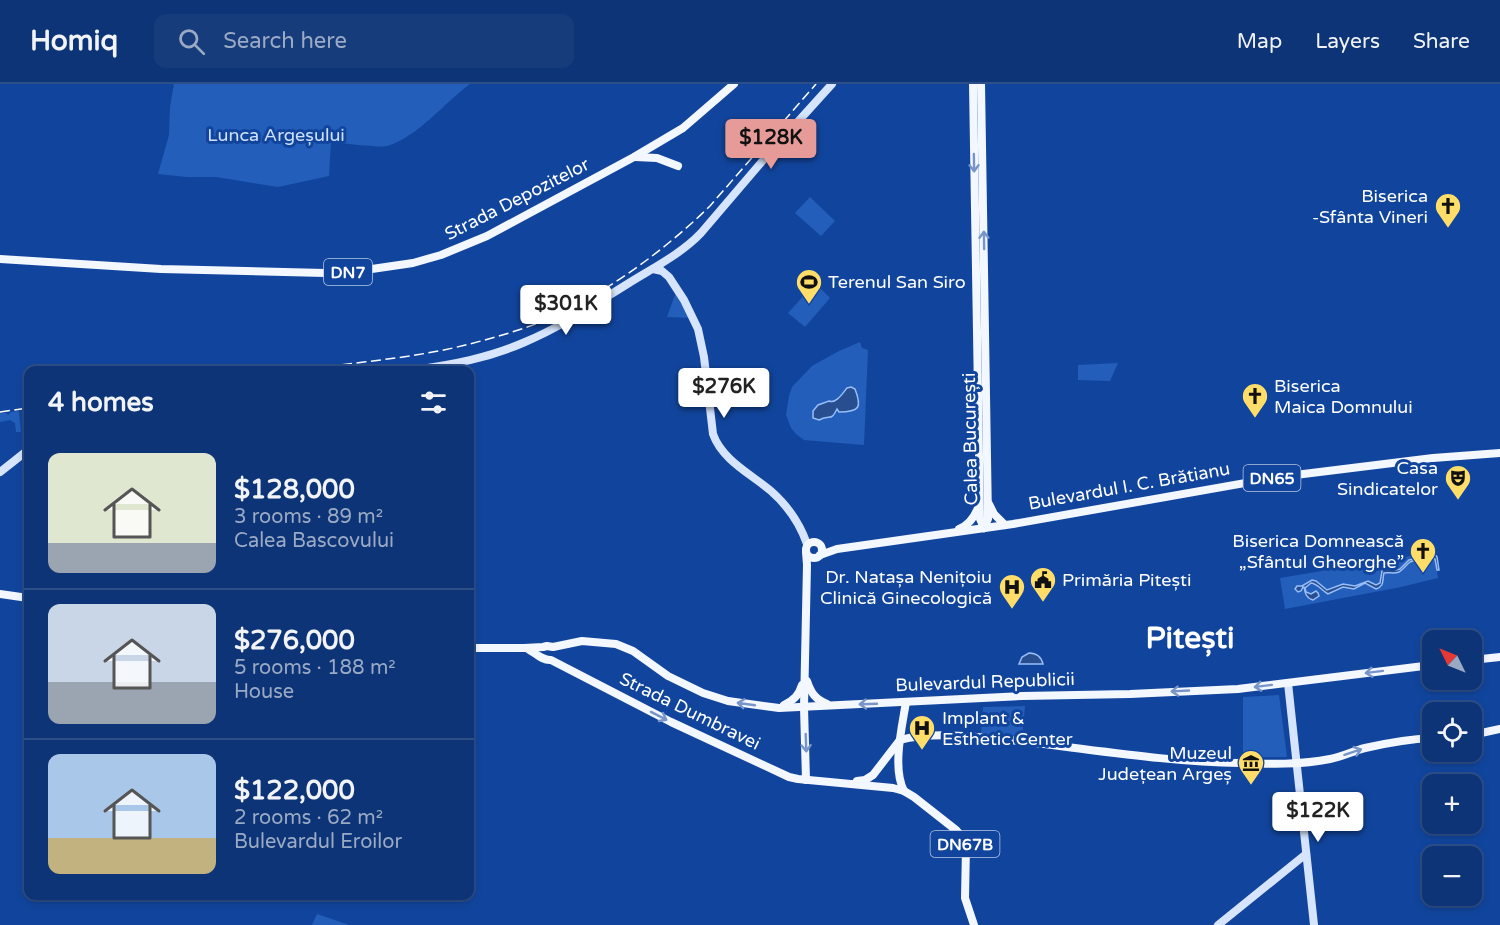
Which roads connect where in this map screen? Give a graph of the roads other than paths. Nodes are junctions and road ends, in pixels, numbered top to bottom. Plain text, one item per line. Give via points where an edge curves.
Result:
1 (734, 84) edge
2 (832, 84) edge
3 (973, 84) edge
4 (981, 84) edge
5 (634, 157) junction
6 (678, 166) dead end
7 (0, 259) edge
8 (653, 269) junction
9 (440, 366) edge
10 (24, 453) edge
11 (1500, 453) edge
12 (0, 472) edge
13 (983, 501) junction
14 (1005, 525) junction
15 (984, 528) junction
16 (954, 531) junction
17 (814, 549) junction
18 (0, 594) edge
19 (24, 597) edge
20 (474, 648) edge
21 (546, 650) junction
22 (1500, 657) edge
23 (1482, 659) edge
24 (551, 660) junction
25 (1422, 666) edge
26 (805, 675) junction
27 (1288, 683) junction
28 (906, 702) junction
29 (830, 705) junction
30 (804, 707) junction
31 (780, 708) junction
32 (1500, 729) edge
33 (1482, 733) edge
34 (1422, 739) edge
35 (900, 740) junction
36 (1296, 763) junction
37 (806, 780) junction
38 (836, 782) junction
39 (904, 791) junction
40 (1306, 854) junction
41 (974, 925) edge
42 (1218, 925) edge
43 (1314, 925) edge

1 - 5 main road, Strada Depozitelor / DN7 via 683,128
2 - 8 street via 701,233
3 -> 13 main road, Calea București
13 -> 4 main road, Calea București
5 - 6 main road via 657,158
5 - 7 main road, Strada Depozitelor / DN7 via 474,242 426,260 386,268 345,272 161,269
8 - 9 street via 526,342
8 - 17 street via 666,273 673,282 698,329 717,444 778,497
10 - 12 street
11 - 14 main road, Bulevardul I. C. Brătianu / DN65 via 1279,477
13 - 14 main road
13 - 15 main road, Calea București via 980,519
13 - 16 main road via 969,523
14 - 15 main road, Bulevardul I. C. Brătianu / DN65
15 - 16 main road, Bulevardul I. C. Brătianu
16 - 17 main road, Bulevardul I. C. Brătianu
17 - 26 main road via 807,565
18 - 19 main road
20 - 21 main road, Strada Dumbravei
21 - 24 main road, Strada Dumbravei via 546,660
21 - 24 main road via 555,654
31 -> 21 main road, Bulevardul Republicii via 733,702 703,693 616,644 582,641
22 - 23 main road
24 -> 37 main road, Strada Dumbravei via 671,722 789,777
25 -> 27 main road, Bulevardul Republicii
26 - 29 main road via 812,694
26 - 30 main road
26 - 31 main road via 797,696
27 -> 28 main road, Bulevardul Republicii via 1238,689
27 - 36 street
28 -> 29 main road, Bulevardul Republicii
28 - 35 main road
29 - 30 main road, Bulevardul Republicii
30 - 31 main road, Bulevardul Republicii
30 -> 37 main road
32 - 33 main road
36 -> 34 main road
35 - 36 main road via 918,736 993,738 1182,760
35 - 38 main road via 869,779
35 - 39 main road via 899,780
36 - 40 street
37 - 38 main road, Strada Dumbravei
38 - 39 main road
39 - 41 main road, DN67B via 963,838 965,898
40 - 42 street
40 - 43 street

